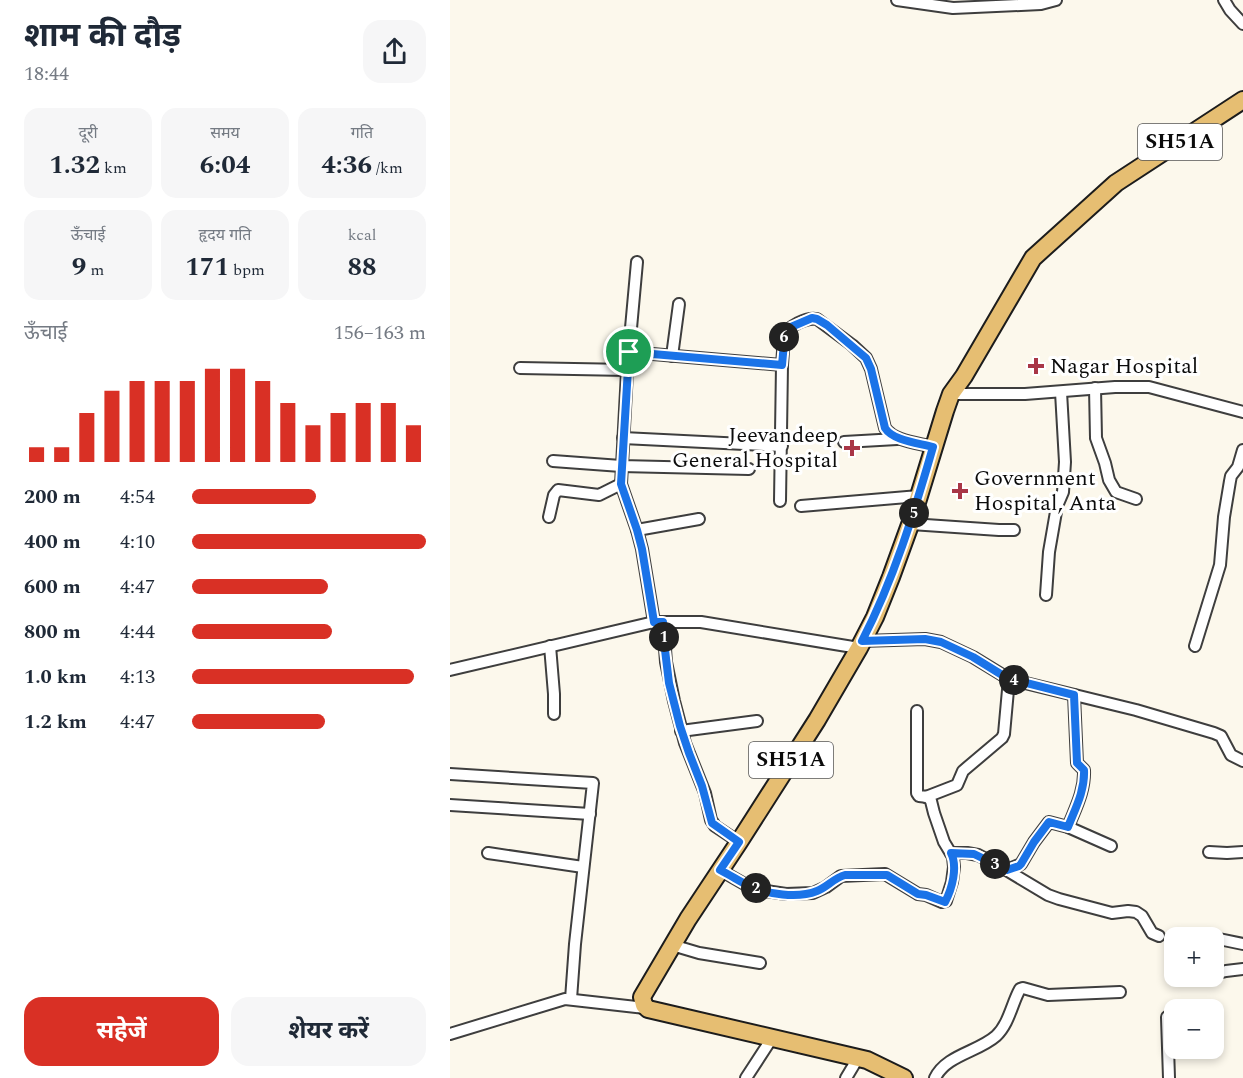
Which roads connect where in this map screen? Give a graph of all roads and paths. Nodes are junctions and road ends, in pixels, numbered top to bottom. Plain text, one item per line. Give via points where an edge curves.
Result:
1 (897, 0) edge
2 (1056, 0) edge
3 (1224, 0) edge
4 (911, 1) edge
5 (1243, 24) edge
6 (1243, 100) edge
7 (637, 262) dead end
8 (679, 304) dead end
9 (629, 352) junction
10 (672, 356) junction
11 (782, 365) junction
12 (520, 368) dead end
13 (628, 370) junction
14 (1095, 388) junction
15 (1061, 392) junction
16 (951, 394) junction
17 (1243, 412) edge
18 (623, 438) junction
19 (899, 439) junction
20 (844, 442) dead end
21 (782, 446) junction
22 (933, 447) junction
23 (1243, 450) edge
24 (553, 461) dead end
25 (621, 466) junction
26 (749, 469) dead end
27 (621, 484) junction
28 (919, 496) junction
29 (1136, 499) dead end
30 (780, 501) dead end
31 (801, 506) dead end
32 (549, 517) dead end
33 (699, 519) dead end
34 (910, 524) junction
35 (637, 530) junction
36 (1014, 530) dead end
37 (1046, 595) dead end
38 (658, 622) junction
39 (861, 644) junction
40 (550, 646) junction
41 (1195, 646) dead end
42 (450, 670) edge
43 (1009, 679) junction
44 (1074, 695) junction
45 (917, 711) dead end
46 (554, 714) dead end
47 (757, 721) dead end
48 (681, 731) junction
49 (1243, 761) edge
50 (450, 774) edge
51 (926, 797) junction
52 (450, 805) edge
53 (590, 814) junction
54 (1068, 827) junction
55 (739, 842) junction
56 (1111, 846) dead end
57 (1209, 852) dead end
58 (1243, 852) edge
59 (488, 853) dead end
60 (951, 853) junction
61 (583, 867) junction
62 (720, 870) junction
63 (1007, 870) junction
64 (1159, 936) dead end
65 (1224, 940) edge
66 (1243, 944) edge
67 (672, 945) junction
68 (760, 963) dead end
69 (1243, 969) edge
70 (1224, 971) edge
71 (1120, 992) dead end
72 (571, 999) junction
73 (645, 1008) junction
74 (450, 1034) edge
75 (772, 1038) junction
76 (858, 1058) junction
77 (1168, 1059) edge
78 (746, 1078) edge
79 (846, 1078) edge
80 (904, 1078) edge
81 (935, 1078) edge
82 (1169, 1078) edge

1 - 4 street
2 - 4 street via 953,8
3 - 5 street
6 - 16 main road, SH51A via 1116,183 1033,258
7 - 9 street
8 - 10 street
9 - 10 street
9 - 13 street
10 - 11 street
11 - 19 street via 787,330 808,319 817,319 866,358 885,428
11 - 21 street
12 - 13 street
13 - 18 street
14 - 15 street
14 - 17 street via 1149,387
14 - 29 street via 1096,438 1109,480 1116,491
15 - 16 street
15 - 37 street via 1063,492 1049,552
16 - 22 main road, SH51A
18 - 21 street
18 - 25 street
19 - 20 street
19 - 22 street
21 - 30 street
22 - 28 main road, SH51A
23 - 41 street via 1231,476 1220,565
24 - 25 street
25 - 26 street
25 - 27 street
27 - 32 street via 600,495 556,491
27 - 35 street
28 - 31 street
28 - 34 main road, SH51A
33 - 35 street
34 - 36 street
34 - 39 main road, SH51A
35 - 38 street
38 - 39 street via 700,622
38 - 40 street
38 - 48 street
39 - 43 street via 925,639 941,642
39 - 55 main road, SH51A
40 - 42 street
40 - 46 street
43 - 44 street
43 - 51 street via 1002,738 963,771 957,785
44 - 49 street via 1214,733 1221,736 1231,755
44 - 54 street via 1077,763 1084,776 1083,790
45 - 51 street via 917,793
47 - 48 street
48 - 55 street via 712,823
50 - 53 street via 592,782
51 - 60 street
52 - 53 street
53 - 61 street
54 - 56 street
54 - 63 street via 1049,822 1021,864
55 - 62 main road, SH51A
57 - 58 street
59 - 61 street
60 - 62 street via 952,882 944,902 918,894 885,874 845,875 813,893 786,894 748,886
60 - 63 street via 974,854
61 - 72 street
62 - 67 main road, SH51A
63 - 64 street via 1059,899 1112,913 1136,912
65 - 66 street
67 - 68 street
67 - 73 main road, SH51A via 643,996
69 - 70 street
71 - 81 street via 1048,995 1020,989 996,1035 941,1068
72 - 73 street
72 - 74 street
73 - 75 main road
75 - 76 main road
75 - 78 street
76 - 79 street
76 - 80 main road
77 - 82 street

